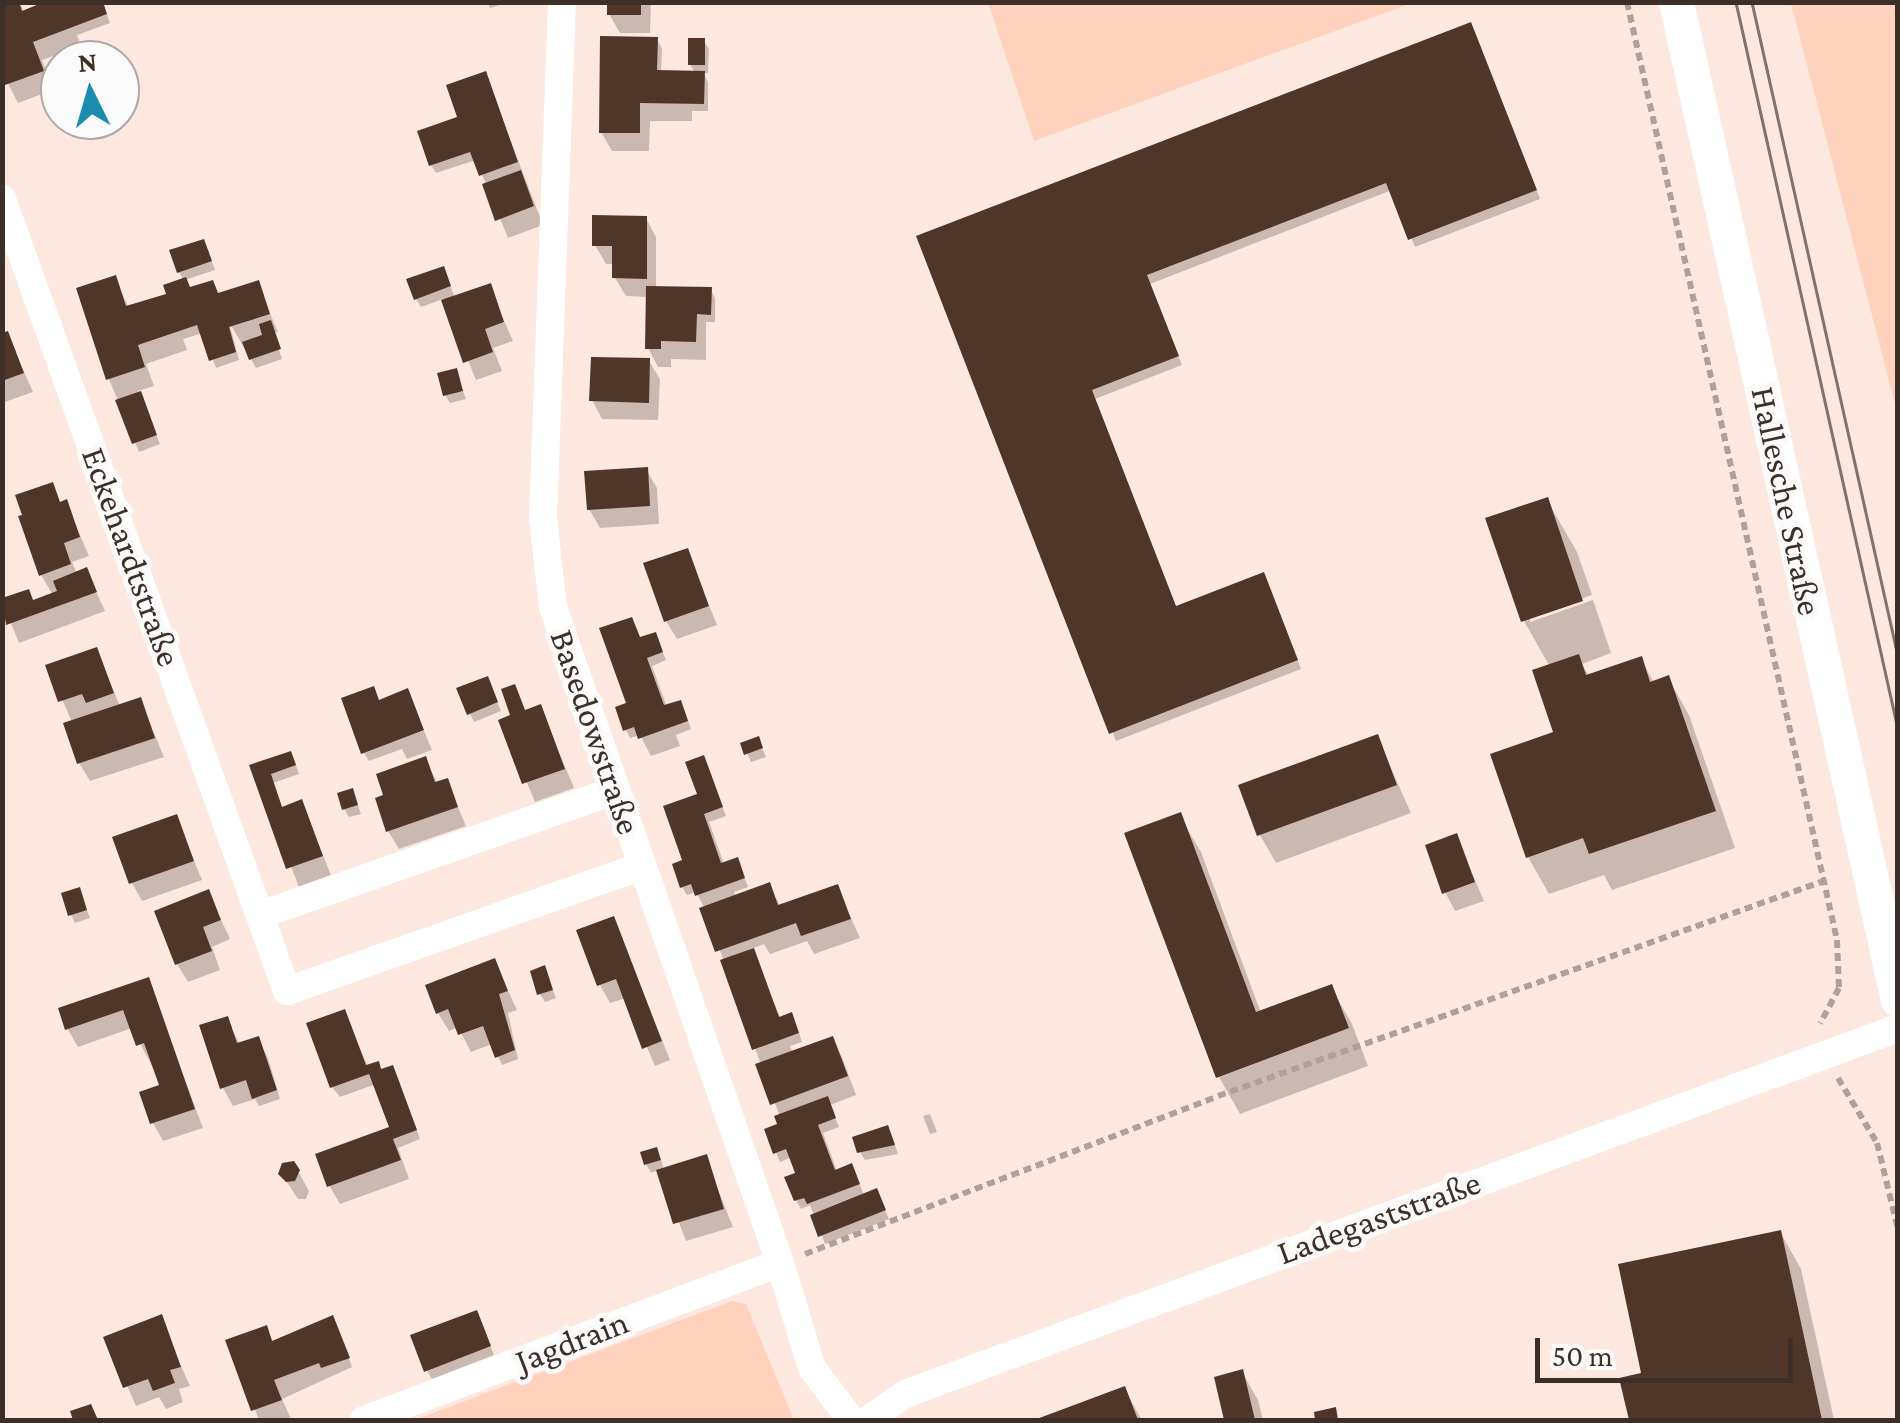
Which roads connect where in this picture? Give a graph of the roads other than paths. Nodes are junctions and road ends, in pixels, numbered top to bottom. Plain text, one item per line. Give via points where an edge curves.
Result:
1 (562, 2) edge
2 (1676, 2) edge
3 (2, 199) edge
4 (614, 791) junction
5 (640, 866) junction
6 (260, 915) junction
7 (1898, 1000) edge
8 (1898, 1028) edge
9 (780, 1263) junction
10 (364, 1420) edge
11 (851, 1420) edge
12 (868, 1420) edge

1 - 4 street, Basedowstraße via 543,518 552,607
2 - 7 street, Hallesche Straße
3 - 6 street, Eckehardtstraße
4 - 5 street, Basedowstraße
4 - 6 street
5 - 6 street, Eckehardtstraße via 287,991
5 - 9 street, Basedowstraße
8 - 12 street, Ladegaststraße via 905,1394
9 - 10 street, Jagdrain
9 - 11 street, Basedowstraße via 812,1368

